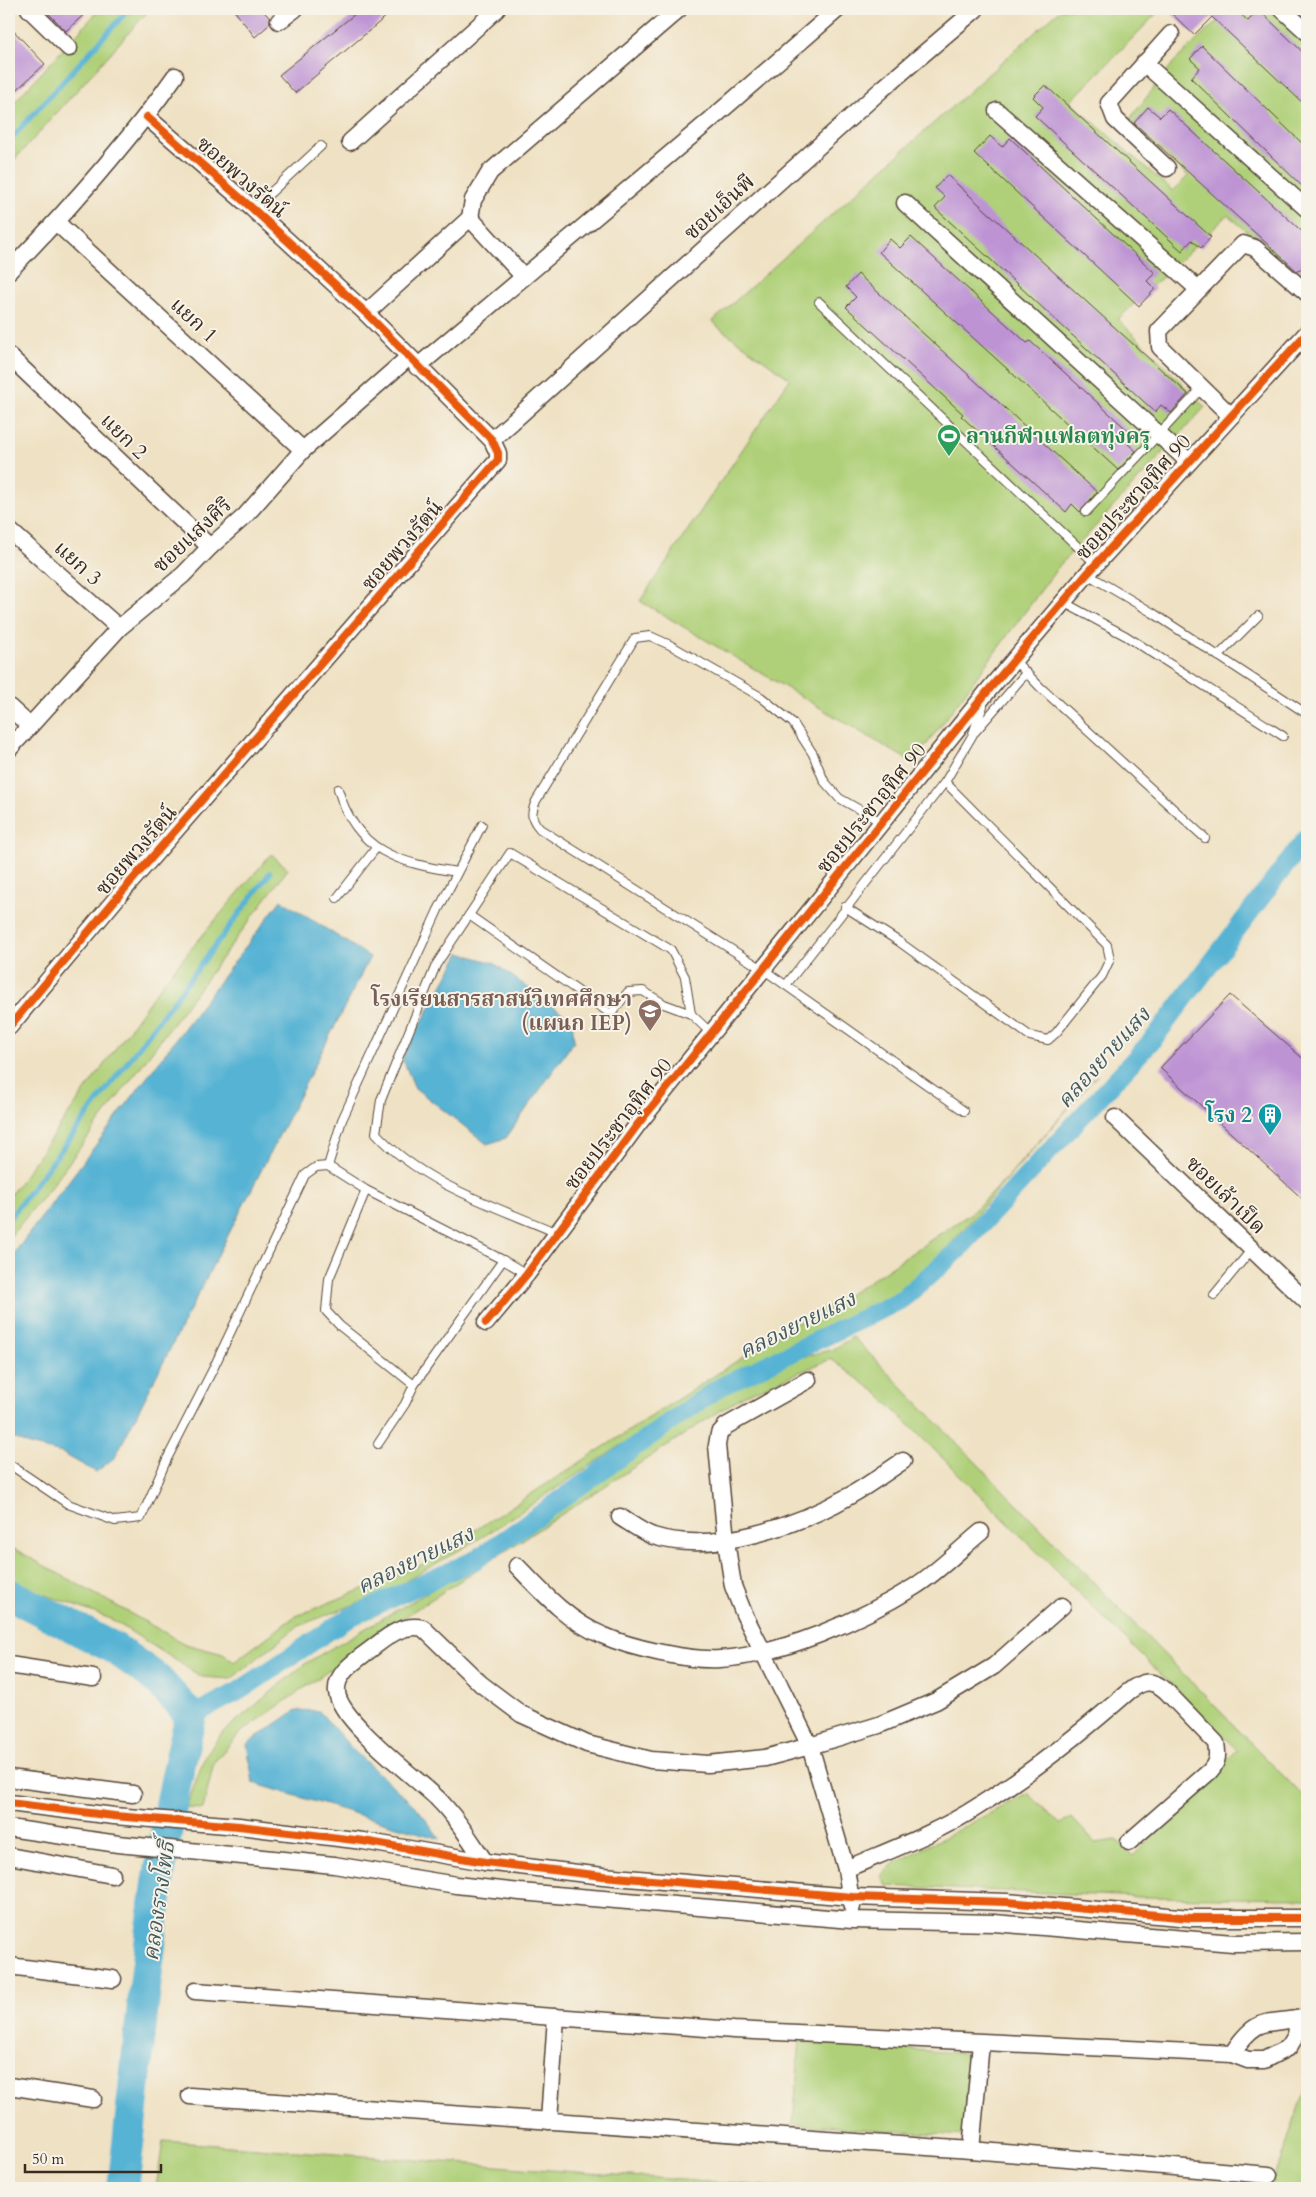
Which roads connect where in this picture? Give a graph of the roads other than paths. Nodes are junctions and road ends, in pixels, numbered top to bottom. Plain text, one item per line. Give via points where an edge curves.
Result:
1 (29, 9) edge
2 (294, 9) edge
3 (497, 9) edge
4 (679, 9) edge
5 (838, 9) edge
6 (976, 9) edge
7 (1282, 9) edge
8 (280, 21) dead end
9 (1307, 32) edge
10 (1171, 34) dead end
11 (69, 48) dead end
12 (1144, 63) junction
13 (175, 76) dead end
14 (997, 111) dead end
15 (147, 117) junction
16 (350, 142) dead end
17 (321, 146) dead end
18 (1167, 168) dead end
19 (905, 203) dead end
20 (253, 209) junction
21 (1307, 209) edge
22 (470, 218) junction
23 (56, 222) junction
24 (9, 271) edge
25 (524, 277) junction
26 (1305, 287) edge
27 (1198, 290) junction
28 (819, 302) dead end
29 (366, 313) junction
30 (1307, 334) edge
31 (9, 356) edge
32 (413, 362) junction
33 (1202, 388) junction
34 (1231, 416) junction
35 (1159, 434) junction
36 (492, 440) junction
37 (303, 450) junction
38 (1189, 462) junction
39 (1086, 512) dead end
40 (9, 530) edge
41 (210, 547) junction
42 (1092, 569) junction
43 (1064, 602) junction
44 (1258, 616) dead end
45 (119, 628) junction
46 (1218, 656) junction
47 (1014, 660) junction
48 (1026, 672) junction
49 (987, 692) junction
50 (9, 707) edge
51 (1307, 714) edge
52 (30, 726) junction
53 (972, 736) junction
54 (1283, 736) dead end
55 (9, 748) edge
56 (944, 782) junction
57 (338, 789) dead end
58 (882, 822) junction
59 (482, 825) dead end
60 (1205, 838) dead end
61 (376, 848) junction
62 (457, 872) junction
63 (337, 898) dead end
64 (846, 907) junction
65 (469, 915) junction
66 (764, 970) junction
67 (786, 985) junction
68 (691, 1014) junction
69 (9, 1026) edge
70 (712, 1034) junction
71 (964, 1111) dead end
72 (1114, 1118) dead end
73 (328, 1166) junction
74 (366, 1190) junction
75 (557, 1233) junction
76 (1252, 1249) junction
77 (503, 1260) junction
78 (527, 1274) junction
79 (1214, 1295) dead end
80 (1307, 1302) edge
81 (486, 1323) dead end
82 (808, 1380) dead end
83 (414, 1385) junction
84 (378, 1444) dead end
85 (903, 1461) dead end
86 (9, 1464) edge
87 (620, 1517) dead end
88 (981, 1532) dead end
89 (726, 1541) junction
90 (518, 1566) dead end
91 (1062, 1606) dead end
92 (763, 1652) junction
93 (9, 1665) edge
94 (93, 1678) dead end
95 (810, 1746) junction
96 (9, 1778) edge
97 (133, 1794) dead end
98 (9, 1802) edge
99 (9, 1828) edge
100 (1129, 1842) dead end
101 (9, 1856) edge
102 (485, 1862) junction
103 (846, 1869) junction
104 (112, 1875) dead end
105 (852, 1897) junction
106 (1259, 1918) junction
107 (1307, 1918) edge
108 (852, 1920) junction
109 (1307, 1942) edge
110 (1258, 1943) junction
111 (9, 1966) edge
112 (113, 1979) dead end
113 (195, 1991) dead end
114 (556, 2017) junction
115 (1303, 2018) edge
116 (981, 2043) junction
117 (1232, 2054) junction
118 (9, 2086) edge
119 (190, 2096) dead end
120 (93, 2099) dead end
121 (548, 2121) junction
122 (971, 2150) junction
123 (1269, 2174) dead end

1 - 11 street
2 - 8 street
3 - 16 street
4 - 22 street via 490,172 473,200
5 - 25 street, ซอยแสงศิริ
6 - 36 street, ซอยเอ็นพี via 881,90
7 - 9 street
10 - 12 street
12 - 18 street via 1109,103 1115,119
12 - 21 street
13 - 15 street
14 - 27 street
15 - 20 street, ซอยพวงรัตน์
15 - 23 street
17 - 20 lane
19 - 35 street
20 - 29 street, ซอยพวงรัตน์
22 - 25 street
22 - 29 street
23 - 24 street
23 - 37 street, แยก 1
25 - 32 street, ซอยแสงศิริ
26 - 27 street via 1255,248 1243,244
27 - 33 street via 1159,330 1160,347
28 - 42 lane
29 - 32 street, ซอยพวงรัตน์
30 - 34 street, ซอยประชาอุทิศ 90
31 - 41 street, แยก 2
32 - 36 street, ซอยพวงรัตน์
32 - 37 street, ซอยแสงศิริ
33 - 34 street
33 - 35 lane
34 - 38 street, ซอยประชาอุทิศ 90
35 - 38 street
35 - 39 lane
36 - 69 street, ซอยพวงรัตน์ via 498,452 494,466 120,894
37 - 41 street, ซอยแสงศิริ via 245,516
38 - 42 street, ซอยประชาอุทิศ 90
40 - 45 street, แยก 3
41 - 45 street, ซอยแสงศิริ via 183,576
42 - 43 street, ซอยประชาอุทิศ 90
42 - 46 lane
43 - 47 street, ซอยประชาอุทิศ 90
43 - 54 lane via 1126,636
44 - 46 lane
45 - 52 street, ซอยแสงศิริ
46 - 51 lane
47 - 48 lane
47 - 49 street, ซอยประชาอุทิศ 90
48 - 53 lane
48 - 60 lane
49 - 53 lane
49 - 58 street, ซอยประชาอุทิศ 90
50 - 52 street
52 - 55 street, ซอยแสงศิริ
53 - 56 lane
56 - 64 lane
56 - 64 lane via 1107,945 1110,960 1102,976 1056,1033 1048,1040 1041,1040 1030,1036
57 - 61 lane via 343,806
58 - 66 street, ซอยประชาอุทิศ 90
58 - 66 lane via 840,798 824,781 813,754 792,723 760,697 670,645 650,636 635,638 536,801 532,820
59 - 62 lane
61 - 62 lane via 416,866
61 - 63 lane
62 - 73 lane via 342,1120
64 - 67 lane
65 - 68 lane via 611,1014 628,992 644,991 664,1004
65 - 68 lane via 510,853 671,950 685,976
65 - 75 lane via 436,965 381,1100 376,1133 392,1151 437,1180
66 - 67 lane
66 - 70 street, ซอยประชาอุทิศ 90
67 - 71 lane
68 - 70 lane
70 - 75 street, ซอยประชาอุทิศ 90 via 638,1124
72 - 76 street, ซอยเล้าเป็ด
73 - 74 lane
73 - 86 lane via 316,1167 305,1175 141,1518 115,1521 68,1504
74 - 77 lane
74 - 83 lane via 329,1280 326,1311
75 - 78 street, ซอยประชาอุทิศ 90
76 - 79 lane
76 - 80 street, ซอยเล้าเป็ด
77 - 78 lane
77 - 83 lane
78 - 81 street, ซอยประชาอุทิศ 90
82 - 89 street via 726,1426 719,1434 717,1445
83 - 84 lane
85 - 89 street via 851,1495 811,1514 758,1534
87 - 89 street via 652,1536 688,1542
88 - 92 street via 914,1586 835,1629
89 - 92 street via 733,1586
90 - 92 street via 556,1606 601,1635 691,1658 720,1659
91 - 95 street via 994,1666 936,1701 879,1725
92 - 95 street
93 - 94 street
95 - 102 street via 765,1758 708,1764 651,1760 587,1744 521,1714 481,1684 423,1628 412,1625 394,1632 352,1664 338,1680 340,1704 371,1740 437,1798
95 - 103 street
96 - 97 street
98 - 102 street via 362,1841
99 - 108 street via 118,1844 334,1865 520,1892
100 - 103 street via 1210,1771 1216,1764 1218,1753 1216,1743 1158,1683 1149,1681 1134,1688 1050,1758 976,1808 914,1840
101 - 104 street
102 - 105 street via 603,1876
103 - 105 street
105 - 106 street via 1008,1902 1191,1918
105 - 108 street
106 - 107 street
106 - 110 street
108 - 110 street via 994,1923 1184,1940
109 - 110 street
111 - 112 street
113 - 114 street
114 - 116 street
114 - 121 street
115 - 117 street via 1275,2020 1254,2027
115 - 117 street via 1290,2047 1264,2060 1248,2060
116 - 117 street
116 - 122 street
118 - 120 street
119 - 121 street
121 - 122 street
122 - 123 street

